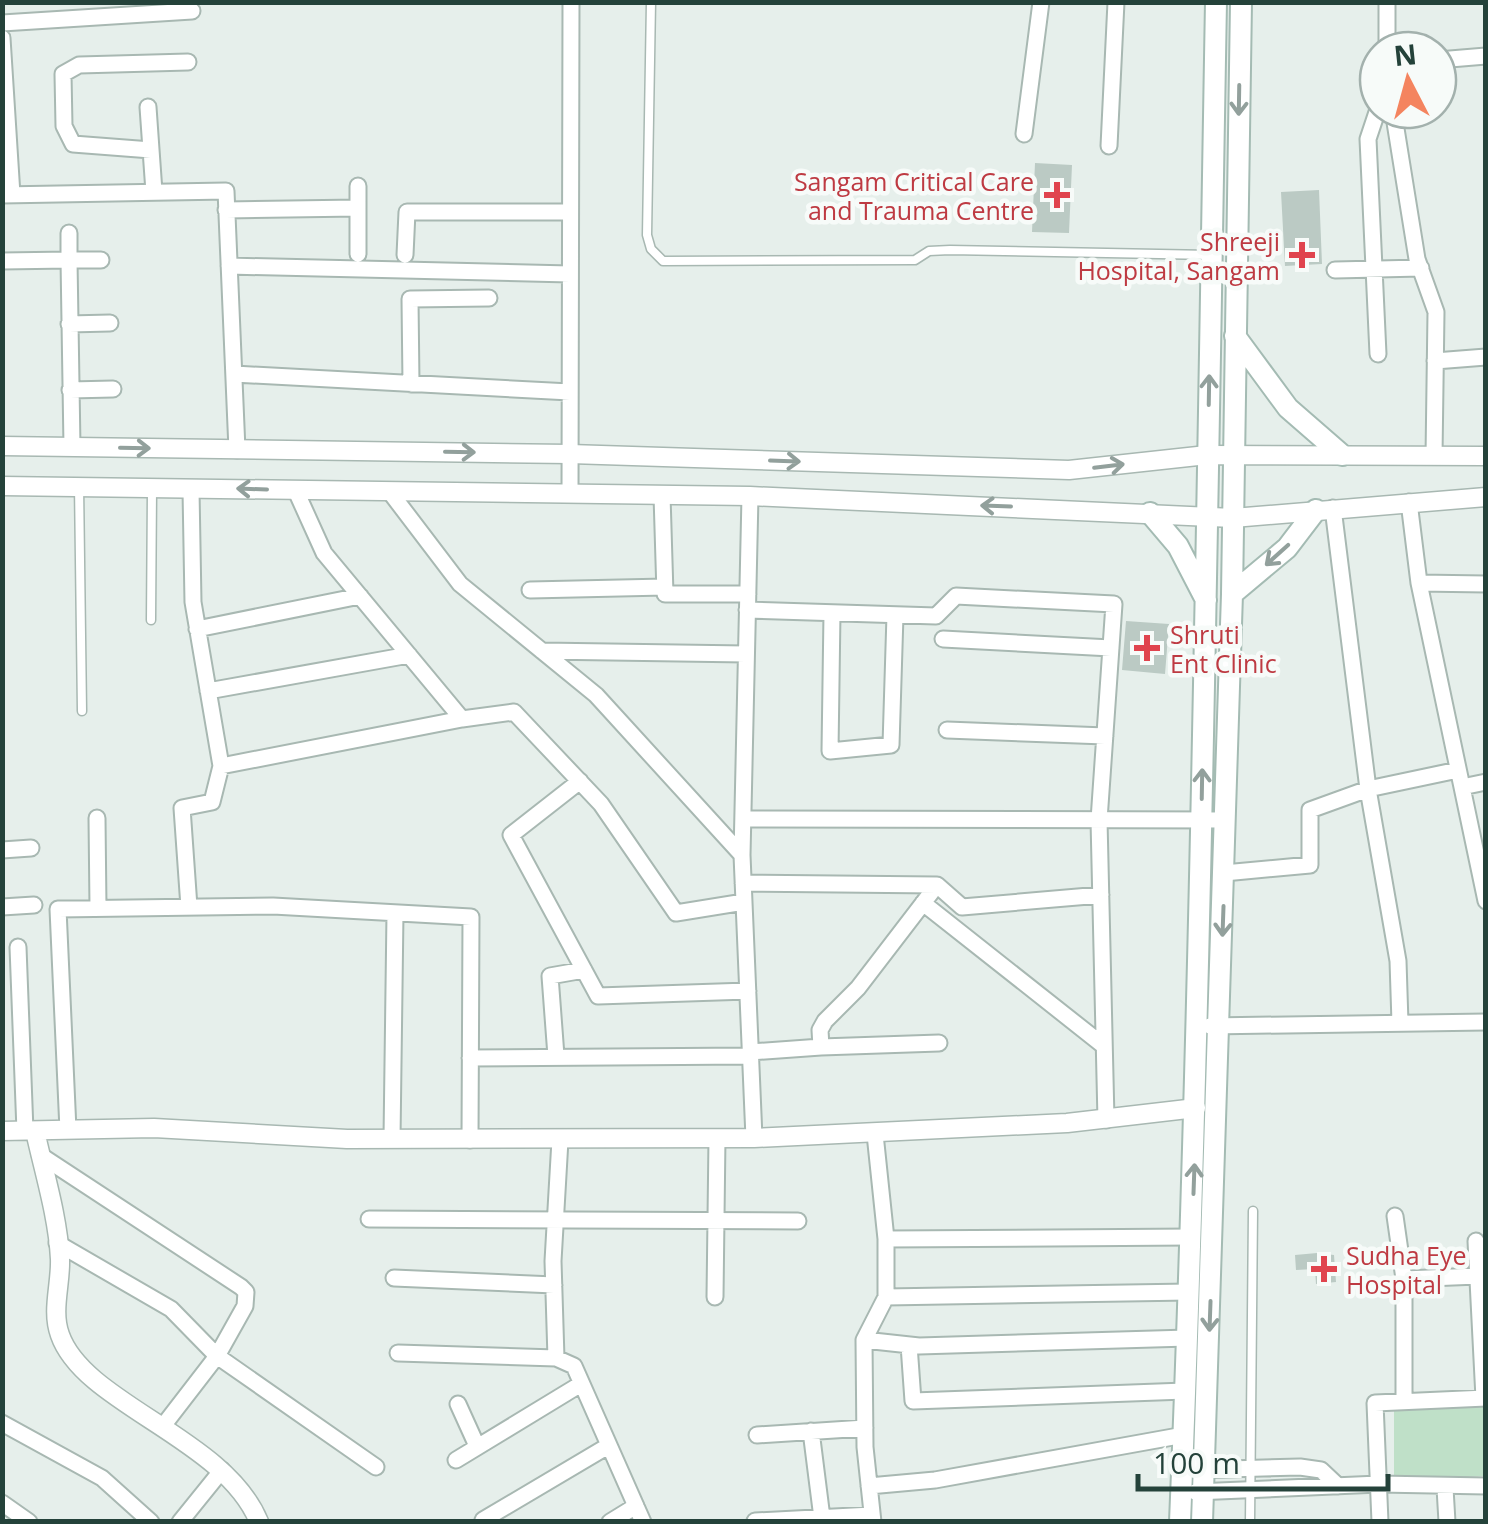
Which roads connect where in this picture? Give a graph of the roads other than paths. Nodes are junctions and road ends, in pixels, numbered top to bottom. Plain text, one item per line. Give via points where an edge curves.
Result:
1 (571, 2) edge
2 (651, 2) edge
3 (1041, 2) edge
4 (1116, 2) edge
5 (1216, 2) edge
6 (1241, 2) edge
7 (1387, 2) edge
8 (60, 11) edge
9 (192, 11) dead end
10 (2, 23) edge
11 (1386, 30) edge
12 (2, 38) edge
13 (1486, 56) edge
14 (1458, 58) edge
15 (188, 62) dead end
16 (148, 107) dead end
17 (1371, 130) edge
18 (1395, 130) edge
19 (1024, 134) dead end
20 (1109, 146) dead end
21 (150, 150) junction
22 (358, 186) dead end
23 (154, 192) junction
24 (7, 195) edge
25 (358, 208) junction
26 (226, 210) junction
27 (570, 212) junction
28 (69, 233) dead end
29 (358, 254) dead end
30 (405, 255) dead end
31 (1211, 256) junction
32 (69, 260) junction
33 (101, 260) dead end
34 (2, 261) edge
35 (229, 266) junction
36 (1421, 268) junction
37 (1374, 269) junction
38 (1335, 270) dead end
39 (570, 274) junction
40 (489, 298) dead end
41 (110, 323) dead end
42 (69, 324) junction
43 (1235, 336) junction
44 (1378, 354) dead end
45 (1486, 357) edge
46 (1435, 361) junction
47 (234, 374) junction
48 (411, 384) junction
49 (113, 388) dead end
50 (70, 390) junction
51 (570, 392) junction
52 (2, 446) edge
53 (72, 447) junction
54 (237, 450) junction
55 (570, 454) junction
56 (1207, 454) junction
57 (1233, 454) junction
58 (1342, 455) junction
59 (1434, 456) junction
60 (1486, 456) edge
61 (78, 485) junction
62 (2, 486) edge
63 (152, 487) junction
64 (191, 490) junction
65 (296, 491) junction
66 (390, 492) junction
67 (570, 494) junction
68 (662, 495) junction
69 (750, 496) junction
70 (1486, 497) edge
71 (1409, 502) junction
72 (1324, 509) junction
73 (1150, 513) junction
74 (1209, 517) junction
75 (1234, 518) junction
76 (1420, 583) junction
77 (1486, 584) edge
78 (665, 587) junction
79 (530, 590) dead end
80 (1232, 594) junction
81 (360, 596) junction
82 (1206, 600) junction
83 (747, 602) junction
84 (832, 613) junction
85 (896, 615) junction
86 (151, 620) dead end
87 (197, 629) junction
88 (944, 640) dead end
89 (1111, 648) junction
90 (542, 651) junction
91 (746, 654) junction
92 (409, 655) junction
93 (208, 691) junction
94 (82, 711) dead end
95 (462, 720) junction
96 (948, 730) dead end
97 (1105, 736) junction
98 (221, 766) junction
99 (1458, 770) junction
100 (580, 781) junction
101 (1486, 782) edge
102 (1462, 787) junction
103 (1368, 788) junction
104 (97, 818) dead end
105 (743, 819) junction
106 (1099, 820) junction
107 (1201, 820) junction
108 (1226, 820) junction
109 (31, 848) dead end
110 (2, 850) edge
111 (742, 855) junction
112 (1224, 873) junction
113 (743, 883) junction
114 (937, 885) junction
115 (1101, 895) junction
116 (1486, 901) edge
117 (744, 902) junction
118 (923, 903) junction
119 (34, 906) dead end
120 (2, 907) edge
121 (189, 907) junction
122 (98, 908) junction
123 (395, 913) junction
124 (18, 947) dead end
125 (584, 970) junction
126 (748, 991) junction
127 (1486, 1022) edge
128 (1400, 1023) junction
129 (1197, 1025) junction
130 (1220, 1026) junction
131 (939, 1044) dead end
132 (1104, 1046) junction
133 (821, 1047) junction
134 (750, 1054) junction
135 (556, 1056) junction
136 (470, 1058) junction
137 (1196, 1108) junction
138 (1106, 1120) junction
139 (68, 1130) junction
140 (30, 1131) junction
141 (2, 1132) edge
142 (875, 1134) junction
143 (717, 1138) junction
144 (754, 1138) junction
145 (392, 1139) junction
146 (470, 1140) junction
147 (560, 1140) junction
148 (40, 1155) junction
149 (1253, 1211) dead end
150 (1395, 1216) dead end
151 (556, 1218) junction
152 (369, 1219) dead end
153 (713, 1221) junction
154 (798, 1222) dead end
155 (1192, 1237) junction
156 (886, 1240) junction
157 (1476, 1241) dead end
158 (57, 1242) junction
159 (1478, 1276) junction
160 (394, 1278) dead end
161 (1404, 1279) junction
162 (554, 1286) junction
163 (1189, 1292) junction
164 (715, 1297) dead end
165 (886, 1297) junction
166 (1188, 1338) junction
167 (864, 1340) junction
168 (909, 1345) junction
169 (398, 1353) dead end
170 (217, 1356) junction
171 (556, 1358) junction
172 (581, 1384) junction
173 (1185, 1390) junction
174 (1485, 1398) edge
175 (1404, 1399) junction
176 (458, 1404) dead end
177 (2, 1422) edge
178 (163, 1426) junction
179 (865, 1428) junction
180 (811, 1431) junction
181 (757, 1435) dead end
182 (1184, 1435) junction
183 (477, 1446) junction
184 (608, 1446) junction
185 (456, 1460) dead end
186 (376, 1466) dead end
187 (1250, 1468) junction
188 (222, 1470) junction
189 (1193, 1470) junction
190 (1379, 1484) junction
191 (870, 1486) junction
192 (1338, 1486) junction
193 (1486, 1486) edge
194 (1445, 1488) junction
195 (1250, 1490) junction
196 (1192, 1492) junction
197 (2, 1504) edge
198 (639, 1514) edge
199 (822, 1518) junction
200 (873, 1518) edge
201 (482, 1520) edge
202 (28, 1522) edge
203 (151, 1522) edge
204 (180, 1522) edge
205 (259, 1522) edge
206 (610, 1522) edge
207 (755, 1522) edge
208 (1180, 1522) edge
209 (1202, 1522) edge
210 (1250, 1522) edge
211 (1380, 1522) edge
212 (1447, 1522) edge

1 - 27 street
2 - 31 lane via 647,234 662,261 916,260 950,250
3 - 19 street
4 - 20 street
5 - 31 main road
6 -> 43 main road
7 - 11 street
8 - 9 street
8 - 10 street
12 - 24 street
13 - 14 street
15 - 21 street via 79,65 63,74 64,126 72,144
16 - 21 street
17 - 37 street
18 - 36 street
21 - 23 street
22 - 25 street
23 - 24 street
23 - 26 street via 226,191
25 - 26 street
25 - 29 street
26 - 35 street
27 - 30 street via 407,212
27 - 39 street
28 - 32 street
56 -> 31 main road
32 - 33 street
32 - 34 street
32 - 42 street
35 - 39 street
35 - 47 street
36 - 37 street
36 - 46 street via 1436,312
37 - 38 street
37 - 44 street
39 - 51 street
40 - 48 street via 410,299
41 - 42 street
42 - 50 street
43 - 57 main road
43 - 58 main road via 1288,408
45 - 46 street
46 - 59 street
47 - 48 street
47 - 54 street
48 - 51 street
49 - 50 street
50 - 53 street
51 - 55 street
52 - 53 street
53 -> 54 street
54 -> 55 street
55 -> 56 street via 1069,470
55 - 67 street
56 - 57 street
56 - 74 main road
57 - 58 street
57 - 75 main road
58 - 59 street
59 - 60 street
61 - 62 street
61 - 63 street
61 - 94 lane
63 - 64 street
63 - 86 lane
65 -> 64 street
64 - 87 street
65 - 66 street
65 - 81 street via 324,552
66 - 67 street
66 - 90 street via 460,584
67 - 68 street
68 - 69 street
68 - 78 street
73 -> 69 street
69 - 83 street
70 - 71 street
71 - 72 street
71 - 76 street
72 - 75 street
72 -> 80 main road
72 - 103 street
73 - 74 street
73 - 82 main road via 1178,546
74 - 75 street
74 - 82 main road
75 - 80 main road
76 - 77 street
76 - 99 street
78 - 79 street
78 - 83 street via 665,594
80 - 108 main road
81 - 87 street
81 - 92 street
107 -> 82 main road
83 - 84 street
83 - 91 street
84 - 85 street
84 - 85 street via 830,751 891,745
85 - 89 street via 936,616 956,596 1114,604
87 - 93 street
88 - 89 street
89 - 97 street
90 - 91 street
90 - 111 street via 596,694
91 - 105 street
92 - 93 street
92 - 95 street
93 - 98 street
95 - 98 street
95 - 100 street via 514,712
96 - 97 street
97 - 106 street
98 - 121 street via 212,802 182,808
99 - 102 street
99 - 103 street
100 - 117 street via 676,913
100 - 125 street via 510,835
101 - 102 street
102 - 116 street
103 - 112 street via 1310,810 1310,865
103 - 128 street via 1398,961
104 - 122 street
105 - 106 street
105 - 111 street
106 - 107 street
106 - 115 street
107 - 108 street
107 - 129 main road
108 - 112 main road
109 - 110 street
111 - 113 street
112 -> 130 main road
113 - 114 street
113 - 117 street
114 - 115 street via 962,908
114 - 118 street
115 - 132 street
117 - 126 street
118 - 132 street
118 - 133 street via 826,1021
119 - 120 street
121 - 122 street
121 - 123 street
122 - 139 street via 58,909
123 - 136 street via 471,917
123 - 145 street
124 - 140 street
125 - 126 street via 598,996
125 - 135 street via 550,976
126 - 134 street
127 - 128 street
128 - 130 street
129 - 130 street
129 - 137 main road
130 -> 189 main road
131 - 133 street
132 - 138 street
133 - 134 street
134 - 135 street
134 - 144 street
135 - 136 street
136 - 146 street
137 - 138 street
155 -> 137 main road
138 - 142 street
139 - 140 street
139 - 145 street
140 - 141 street
140 - 148 street
142 - 144 street
142 - 156 street
143 - 144 street
143 - 147 street
143 - 153 street
145 - 146 street
146 - 147 street
147 - 151 street
148 - 158 street
148 - 170 street via 246,1292
149 - 187 lane
150 - 161 street
151 - 152 street
151 - 153 street
151 - 162 street
153 - 154 street
153 - 164 street
155 - 156 street
155 - 163 main road
156 - 165 street
157 - 159 street
158 - 170 street via 170,1309
158 - 178 street via 60,1335 80,1367
159 - 161 street
159 - 174 street
160 - 162 street
161 - 175 street
162 - 171 street
163 - 165 street
163 - 166 main road
165 - 167 street
166 - 168 street
166 - 173 main road
167 - 168 street
167 - 179 street
168 - 173 street via 913,1401
169 - 171 street
170 - 178 street
170 - 186 street
171 - 172 street via 574,1366
172 - 183 street
172 - 184 street
173 - 182 main road
174 - 175 street
175 - 190 street via 1375,1404
176 - 183 street
177 - 203 street via 102,1478
178 - 188 street
179 - 180 street
179 - 191 street
180 - 181 street
180 - 199 street
182 - 189 main road
182 - 191 street
183 - 185 street
184 - 198 street
184 - 201 street
187 - 189 street
187 - 192 street via 1321,1470
187 - 195 lane
188 - 204 street
188 - 205 street
189 - 196 main road
190 - 192 street
190 - 194 street
190 - 211 street
191 - 200 street
192 - 195 street
193 - 194 street
194 - 212 street
195 - 196 street
195 - 210 lane
196 - 208 main road
196 - 209 main road
197 - 202 street
198 - 206 street
199 - 200 street
199 - 207 street

